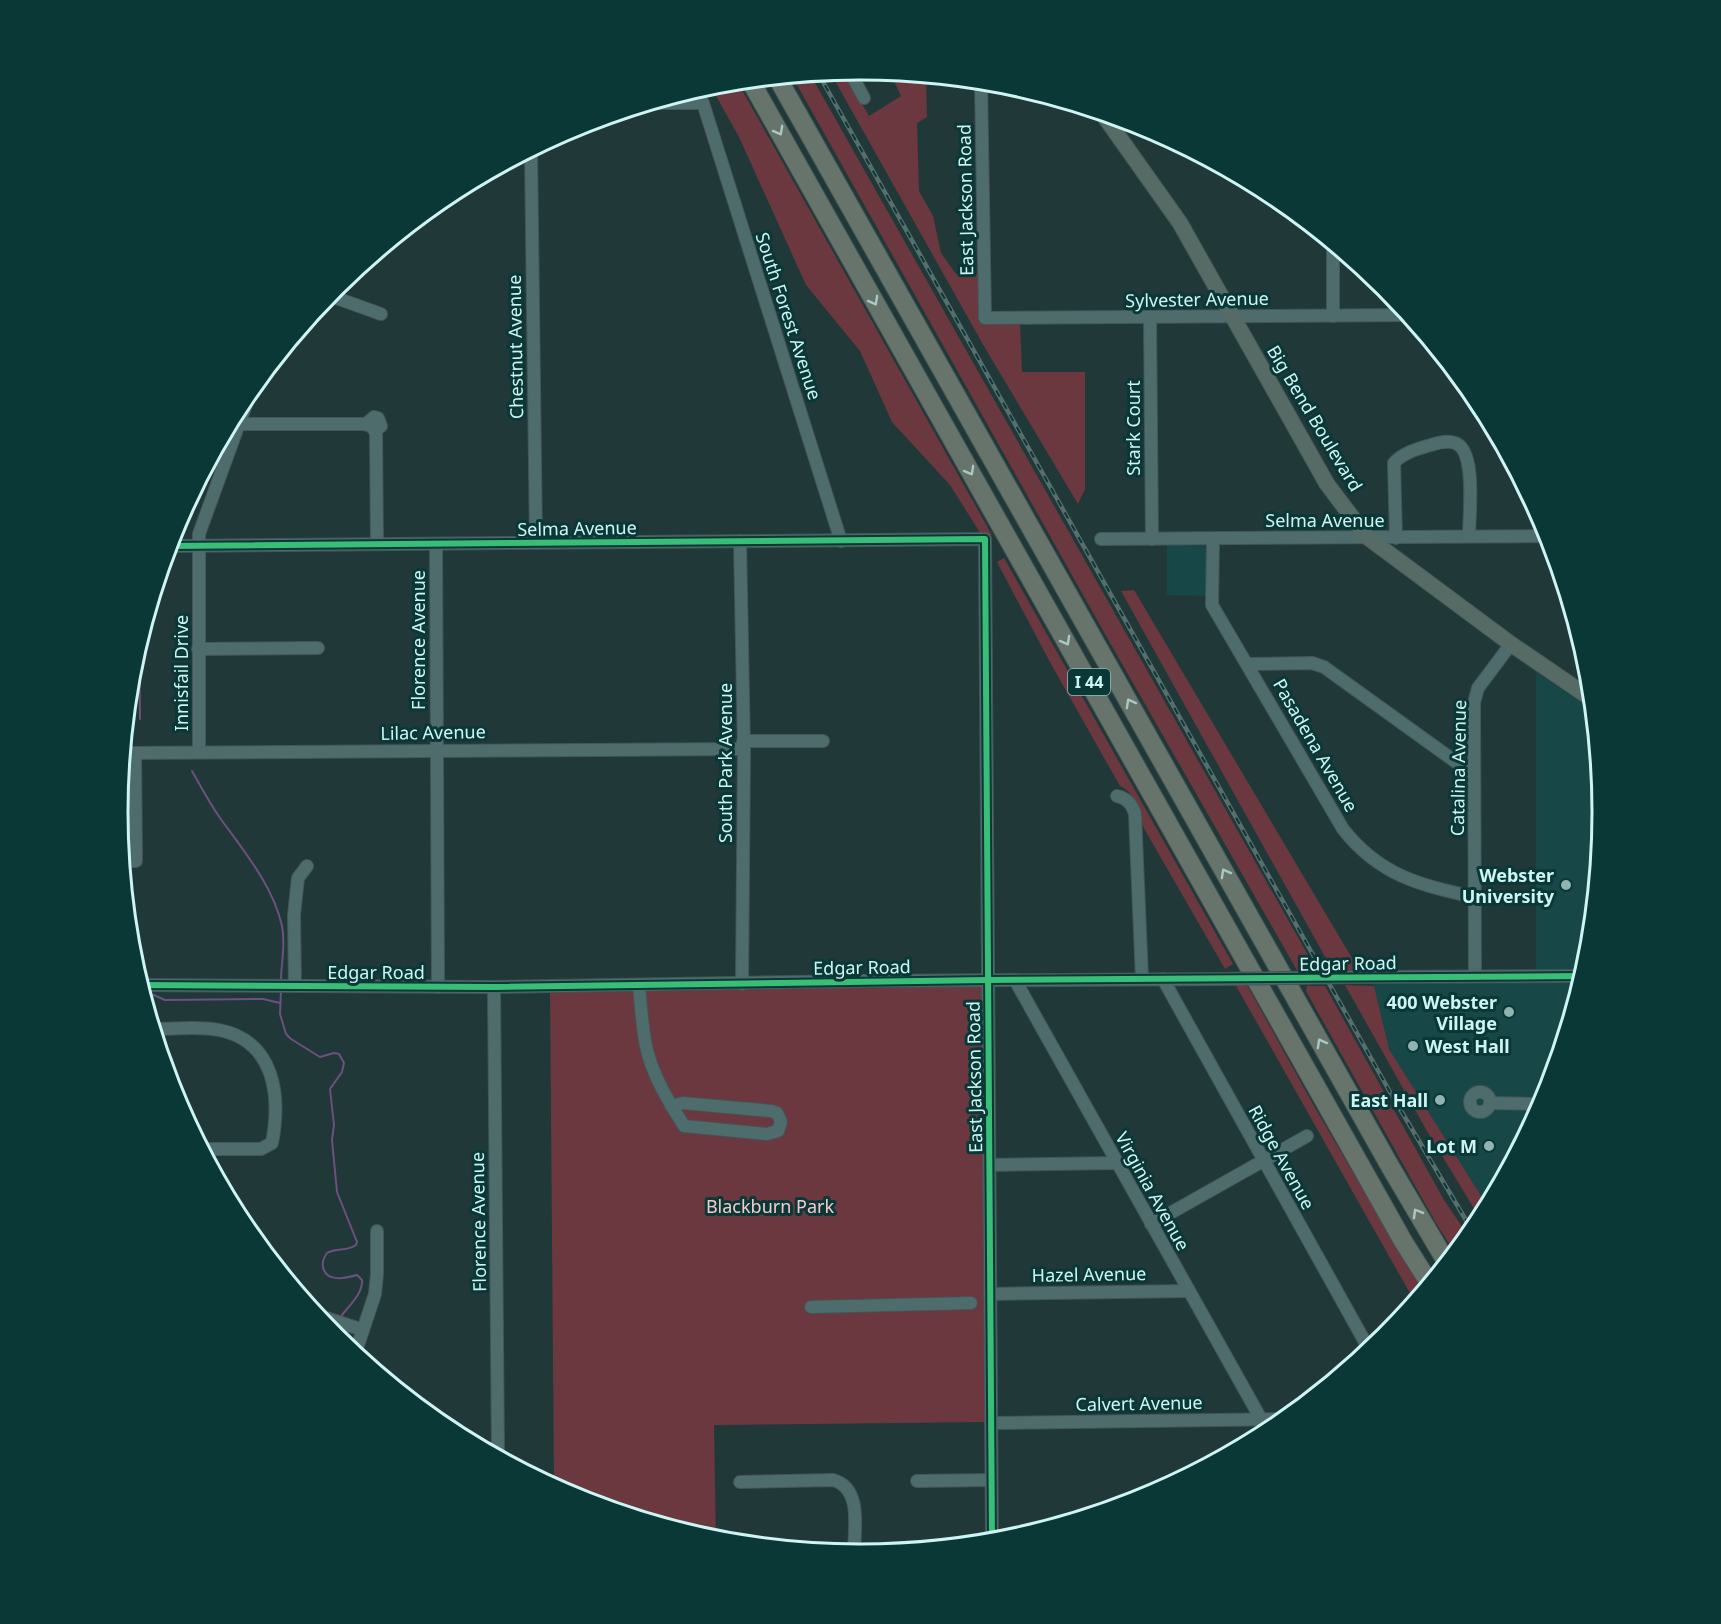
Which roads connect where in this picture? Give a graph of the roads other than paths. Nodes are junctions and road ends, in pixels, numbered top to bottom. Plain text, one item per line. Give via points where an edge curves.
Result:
1 (854, 80) edge
2 (781, 84) edge
3 (754, 88) edge
4 (981, 90) edge
5 (864, 98) dead end
6 (676, 103) edge
7 (1109, 123) edge
8 (531, 158) edge
9 (1333, 253) edge
10 (339, 299) edge
11 (381, 314) dead end
12 (1398, 315) edge
13 (1233, 316) junction
14 (1333, 316) junction
15 (985, 318) joint
16 (1150, 318) junction
17 (239, 424) edge
18 (228, 443) edge
19 (1469, 536) junction
20 (1539, 536) edge
21 (1367, 537) junction
22 (1213, 538) junction
23 (1396, 538) junction
24 (985, 539) joint
25 (1101, 539) dead end
26 (1152, 539) junction
27 (740, 541) junction
28 (841, 541) junction
29 (536, 543) junction
30 (377, 544) junction
31 (198, 545) junction
32 (436, 545) junction
33 (179, 546) edge
34 (1511, 644) junction
35 (318, 648) dead end
36 (198, 649) junction
37 (1249, 664) junction
38 (1583, 693) edge
39 (824, 741) dead end
40 (743, 745) junction
41 (437, 750) junction
42 (199, 752) junction
43 (131, 753) edge
44 (130, 767) edge
45 (1474, 775) junction
46 (1116, 796) dead end
47 (130, 861) edge
48 (307, 866) dead end
49 (1474, 897) junction
50 (1475, 976) junction
51 (1574, 976) edge
52 (1142, 979) junction
53 (1163, 979) junction
54 (987, 980) junction
55 (1015, 980) junction
56 (742, 984) junction
57 (149, 986) edge
58 (286, 986) junction
59 (639, 986) junction
60 (438, 987) junction
61 (494, 987) junction
62 (161, 1029) edge
63 (1490, 1103) dead end
64 (1532, 1104) edge
65 (671, 1106) junction
66 (1307, 1136) dead end
67 (211, 1149) edge
68 (1263, 1161) junction
69 (1116, 1163) junction
70 (990, 1165) junction
71 (1151, 1224) junction
72 (377, 1231) dead end
73 (1443, 1256) edge
74 (1426, 1277) edge
75 (1189, 1291) junction
76 (990, 1294) junction
77 (971, 1303) dead end
78 (811, 1307) dead end
79 (334, 1320) edge
80 (363, 1330) junction
81 (1365, 1342) edge
82 (358, 1344) edge
83 (1262, 1419) junction
84 (1270, 1419) edge
85 (992, 1423) junction
86 (498, 1448) edge
87 (992, 1480) junction
88 (917, 1481) dead end
89 (740, 1482) dead end
90 (992, 1532) edge
91 (854, 1544) edge

1 - 5 street
73 -> 2 highway, I 44
3 -> 74 highway, I 44
4 - 15 street, East Jackson Road
6 - 28 street, South Forest Avenue via 703,103
7 - 13 main road, Big Bend Boulevard via 1180,223
8 - 29 street, Chestnut Avenue
9 - 14 street
10 - 11 street
12 - 14 street, Sylvester Avenue
13 - 14 street, Sylvester Avenue
13 - 16 street, Sylvester Avenue
13 - 21 main road, Big Bend Boulevard via 1327,484
15 - 16 street, Sylvester Avenue
16 - 26 street, Stark Court
17 - 30 street via 371,427
18 - 31 street, Innisfail Drive
19 - 20 street, Selma Avenue
19 - 23 street, Selma Avenue
19 - 23 street via 1468,458 1460,446 1451,442 1426,446 1394,463
21 - 22 street, Selma Avenue
21 - 23 street, Selma Avenue
21 - 34 main road, Big Bend Boulevard
22 - 26 street, Selma Avenue
22 - 37 street, Pasadena Avenue via 1212,605
24 - 28 street, Selma Avenue
24 - 54 street, East Jackson Road
25 - 26 street, Selma Avenue
27 - 28 street, Selma Avenue
27 - 29 street, Selma Avenue
27 - 40 street, South Park Avenue
29 - 32 street, Selma Avenue
30 - 31 street, Selma Avenue
30 - 32 street, Selma Avenue
31 - 33 street, Selma Avenue
31 - 36 street, Innisfail Drive
32 - 41 street, Florence Avenue
34 - 38 main road, Big Bend Boulevard
34 - 45 street, Catalina Avenue via 1475,696
35 - 36 street
36 - 42 street, Innisfail Drive
37 - 45 street via 1312,663 1324,667
37 - 49 street, Pasadena Avenue via 1343,829 1356,845 1405,879
39 - 40 street, Lilac Avenue
40 - 41 street, Lilac Avenue
40 - 56 street, South Park Avenue
41 - 42 street, Lilac Avenue
41 - 60 street, Florence Avenue
42 - 43 street, Lilac Avenue
44 - 47 street via 136,861
45 - 49 street, Catalina Avenue
46 - 52 street via 1124,797 1136,814
48 - 58 street via 298,878
49 - 50 street, Catalina Avenue
50 - 51 street, Edgar Road
50 - 53 street, Edgar Road, bridge
52 - 53 street, Edgar Road
52 - 55 street, Edgar Road
53 - 68 street, Ridge Avenue
54 - 55 street, Edgar Road
54 - 56 street, Edgar Road
54 - 70 street, East Jackson Road
55 - 69 street, Virginia Avenue
56 - 59 street, Edgar Road
57 - 58 street, Edgar Road
58 - 60 street, Edgar Road
59 - 61 street, Edgar Road
59 - 65 street via 646,1047
60 - 61 street, Edgar Road
61 - 86 street, Florence Avenue
62 - 67 street via 218,1030 234,1035 256,1050 272,1074 276,1108 272,1143 261,1149
63 - 64 street
65 - 65 street via 684,1126 767,1134 778,1131 782,1122 771,1111 683,1103
66 - 68 street
68 - 71 street
68 - 81 street, Ridge Avenue
69 - 70 street
69 - 71 street, Virginia Avenue
70 - 76 street, East Jackson Road
71 - 75 street, Virginia Avenue
72 - 80 street via 375,1294
75 - 76 street, Hazel Avenue
75 - 83 street, Virginia Avenue
76 - 85 street, East Jackson Road
77 - 78 street
79 - 80 street
80 - 82 street
83 - 84 street, Calvert Avenue
83 - 85 street, Calvert Avenue
85 - 87 street, East Jackson Road
87 - 88 street
87 - 90 street, East Jackson Road
89 - 91 street via 833,1480 846,1487 852,1496

